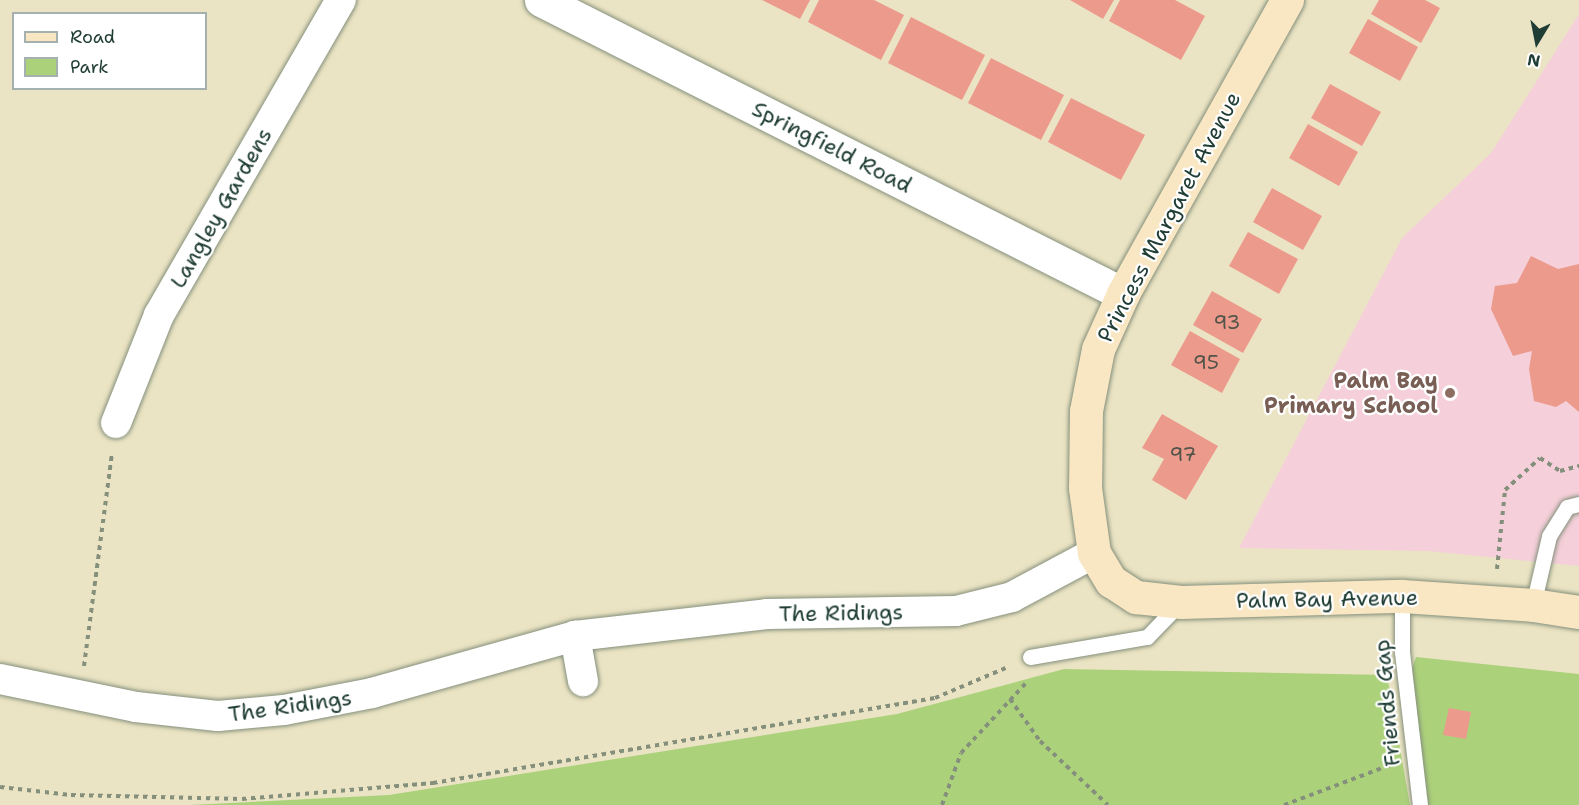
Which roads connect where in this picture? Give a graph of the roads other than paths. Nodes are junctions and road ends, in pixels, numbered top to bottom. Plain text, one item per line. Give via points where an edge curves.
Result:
1 (341, 0) edge
2 (541, 0) edge
3 (1287, 0) edge
4 (1124, 294) junction
5 (116, 423) road end
6 (1579, 504) edge
7 (1094, 553) junction
8 (1402, 597) junction
9 (1181, 602) junction
10 (1533, 605) junction
11 (1579, 612) edge
12 (575, 636) junction
13 (1030, 657) road end
14 (0, 679) edge
15 (583, 681) dead end
16 (1420, 805) edge

1 - 5 street, Langley Gardens via 159,315
2 - 4 street, Springfield Road
3 - 4 main road, Princess Margaret Avenue
4 - 7 main road, Princess Margaret Avenue via 1098,349 1086,411 1085,488
6 - 10 lane via 1568,507 1549,536
7 - 9 main road, Palm Bay Avenue via 1111,581 1136,597
7 - 12 street, The Ridings via 1012,597 956,611 767,614
8 - 9 main road, Palm Bay Avenue
8 - 10 main road, Palm Bay Avenue
8 - 16 lane, Friends Gap via 1402,652
9 - 13 lane via 1147,637
10 - 11 main road, Palm Bay Avenue
12 - 14 street, The Ridings via 372,693 284,710 218,716 80,696
12 - 15 street

